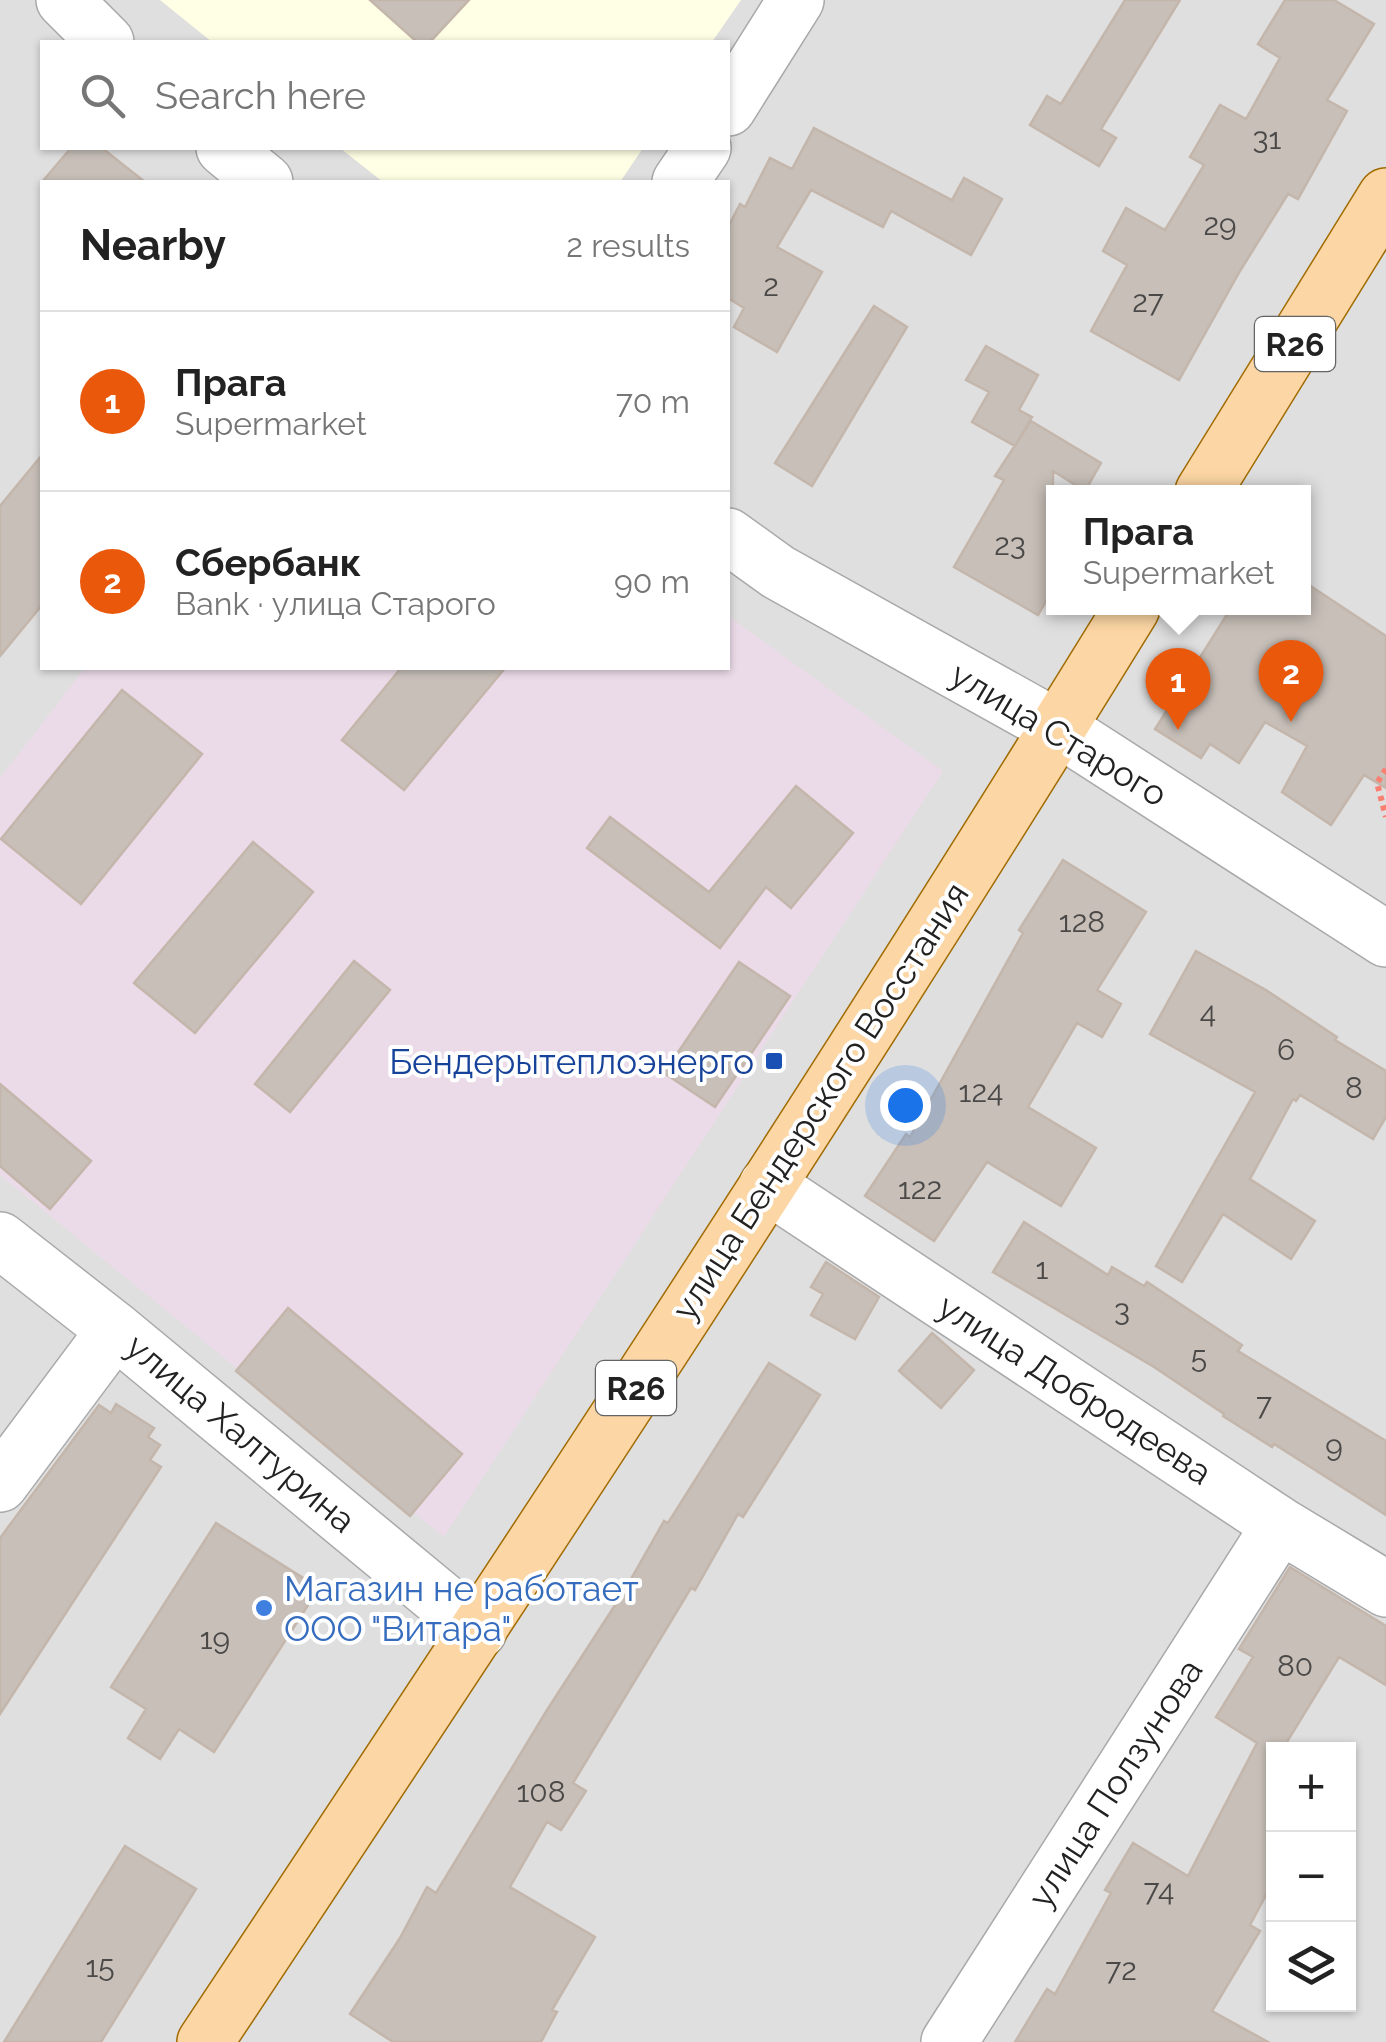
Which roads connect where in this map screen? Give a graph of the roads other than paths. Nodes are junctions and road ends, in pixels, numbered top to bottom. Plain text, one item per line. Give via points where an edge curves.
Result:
1 (64, 0) edge
2 (796, 0) edge
3 (104, 40) edge
4 (730, 105) edge
5 (226, 150) edge
6 (701, 150) edge
7 (262, 180) edge
8 (681, 180) edge
9 (1386, 196) edge
10 (1207, 485) edge
11 (730, 537) edge
12 (1128, 615) edge
13 (1058, 728) junction
14 (1386, 939) edge
15 (767, 1185) junction
16 (0, 1240) edge
17 (115, 1330) junction
18 (0, 1484) edge
19 (1280, 1524) junction
20 (1386, 1588) edge
21 (479, 1631) junction
22 (205, 2042) edge
23 (949, 2042) edge

1 - 3 street
2 - 4 street
5 - 7 street
6 - 8 street
9 - 10 main road, R26
11 - 13 street, улица Старого via 778,572
12 - 13 main road, улица Бендерского Восстания / R26
13 - 14 street, улица Старого
13 - 15 main road, улица Бендерского Восстания / R26
15 - 19 street, улица Добродеева
15 - 21 main road, улица Бендерского Восстания / R26
16 - 17 street, улица Халтурина
17 - 18 street
17 - 21 street, улица Халтурина
19 - 20 street, улица Добродеева
19 - 23 street, улица Ползунова
21 - 22 main road, улица Бендерского Восстания / R26

